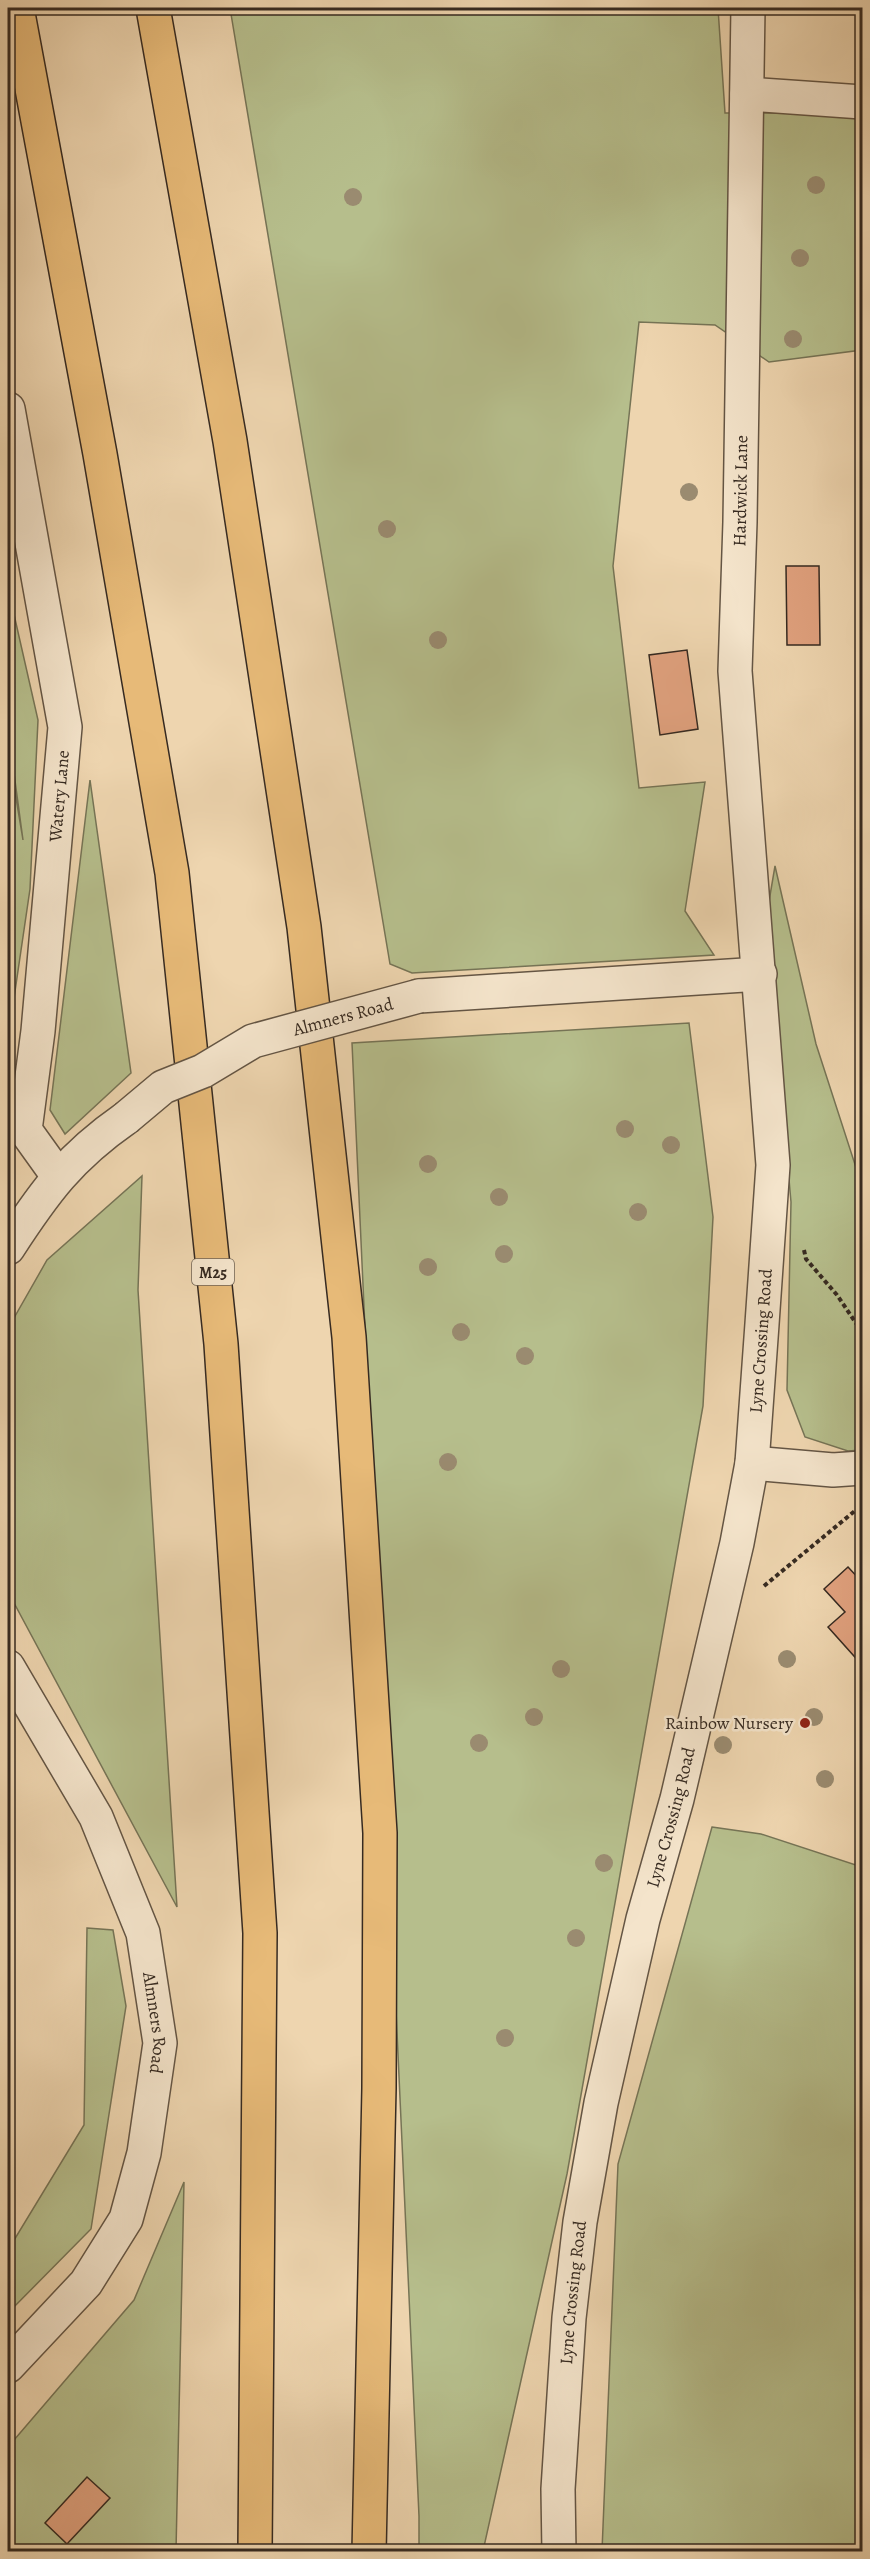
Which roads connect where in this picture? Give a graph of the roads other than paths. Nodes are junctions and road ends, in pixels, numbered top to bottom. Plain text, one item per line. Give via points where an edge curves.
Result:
1 (17, 8) edge
2 (153, 8) edge
3 (748, 8) edge
4 (747, 94) junction
5 (862, 102) edge
6 (8, 409) edge
7 (760, 974) junction
8 (58, 1176) junction
9 (8, 1248) edge
10 (752, 1463) junction
11 (862, 1468) edge
12 (8, 1667) edge
13 (8, 2366) edge
14 (255, 2552) edge
15 (369, 2552) edge
16 (559, 2552) edge

1 - 14 highway, M25 via 102,465 172,873 221,1344 260,1933
2 - 15 highway via 230,441 304,927 349,1337 380,1833
3 - 4 street, Hardwick Lane
4 - 5 street
4 - 7 street, Hardwick Lane via 735,671
6 - 8 street, Watery Lane via 65,727 38,1031 25,1130
7 - 8 street, Almners Road, bridge via 419,996 253,1041 203,1071 163,1087 90,1143
7 - 10 street, Lyne Crossing Road via 773,1165
8 - 9 street, Almners Road
10 - 11 street via 833,1470
10 - 16 street, Lyne Crossing Road via 719,1624 601,2103 580,2222 568,2329 558,2488
12 - 13 street, Almners Road via 96,1817 143,1933 160,2043 144,2153 126,2219 87,2283

